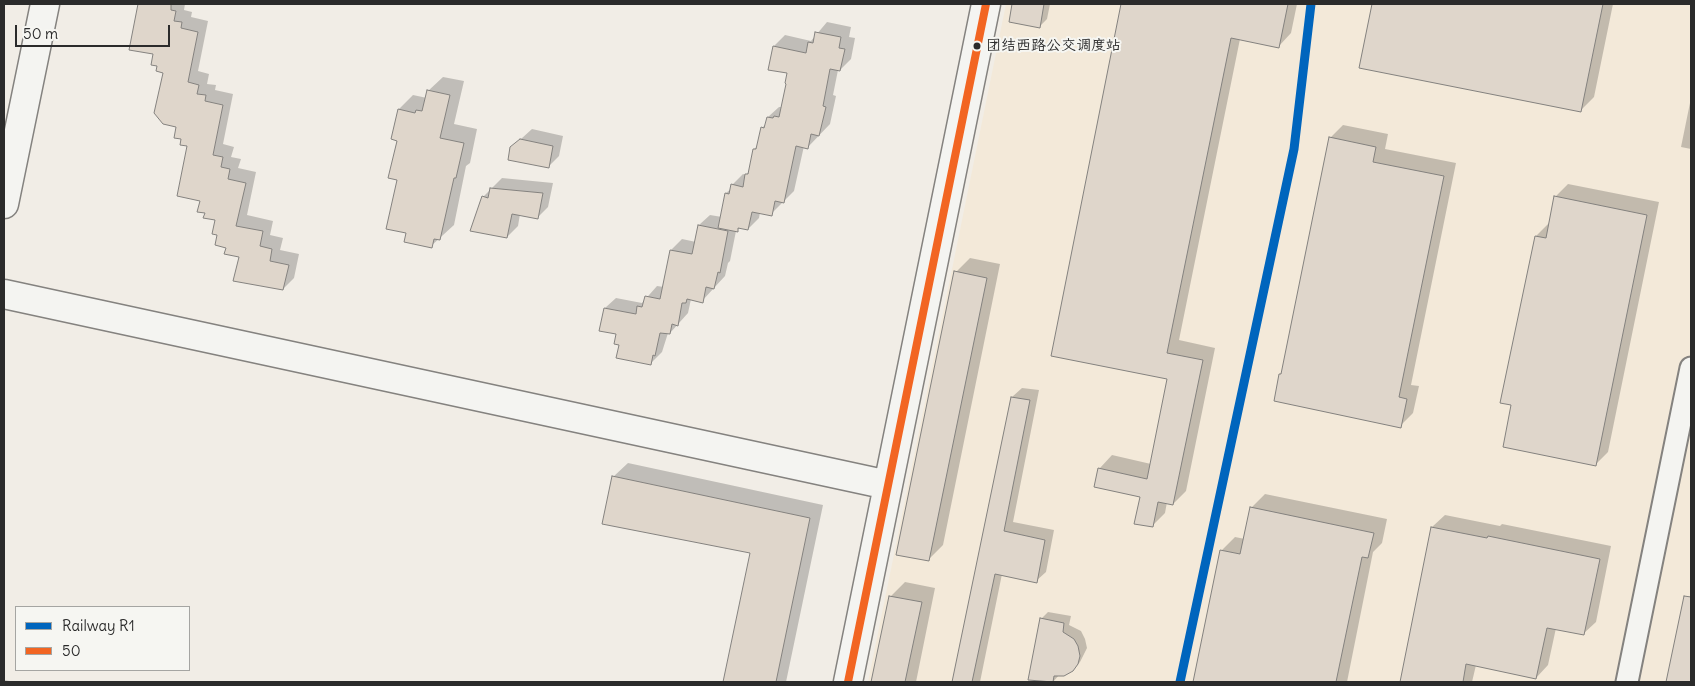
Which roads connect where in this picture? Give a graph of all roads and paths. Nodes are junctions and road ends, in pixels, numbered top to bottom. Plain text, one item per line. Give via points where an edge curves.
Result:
1 (45, 4) edge
2 (986, 4) edge
3 (4, 204) edge
4 (4, 294) edge
5 (1691, 368) edge
6 (888, 485) junction
7 (848, 682) edge
8 (1627, 682) edge

1 - 3 street
2 - 6 street
4 - 6 street
5 - 8 street
6 - 7 street

